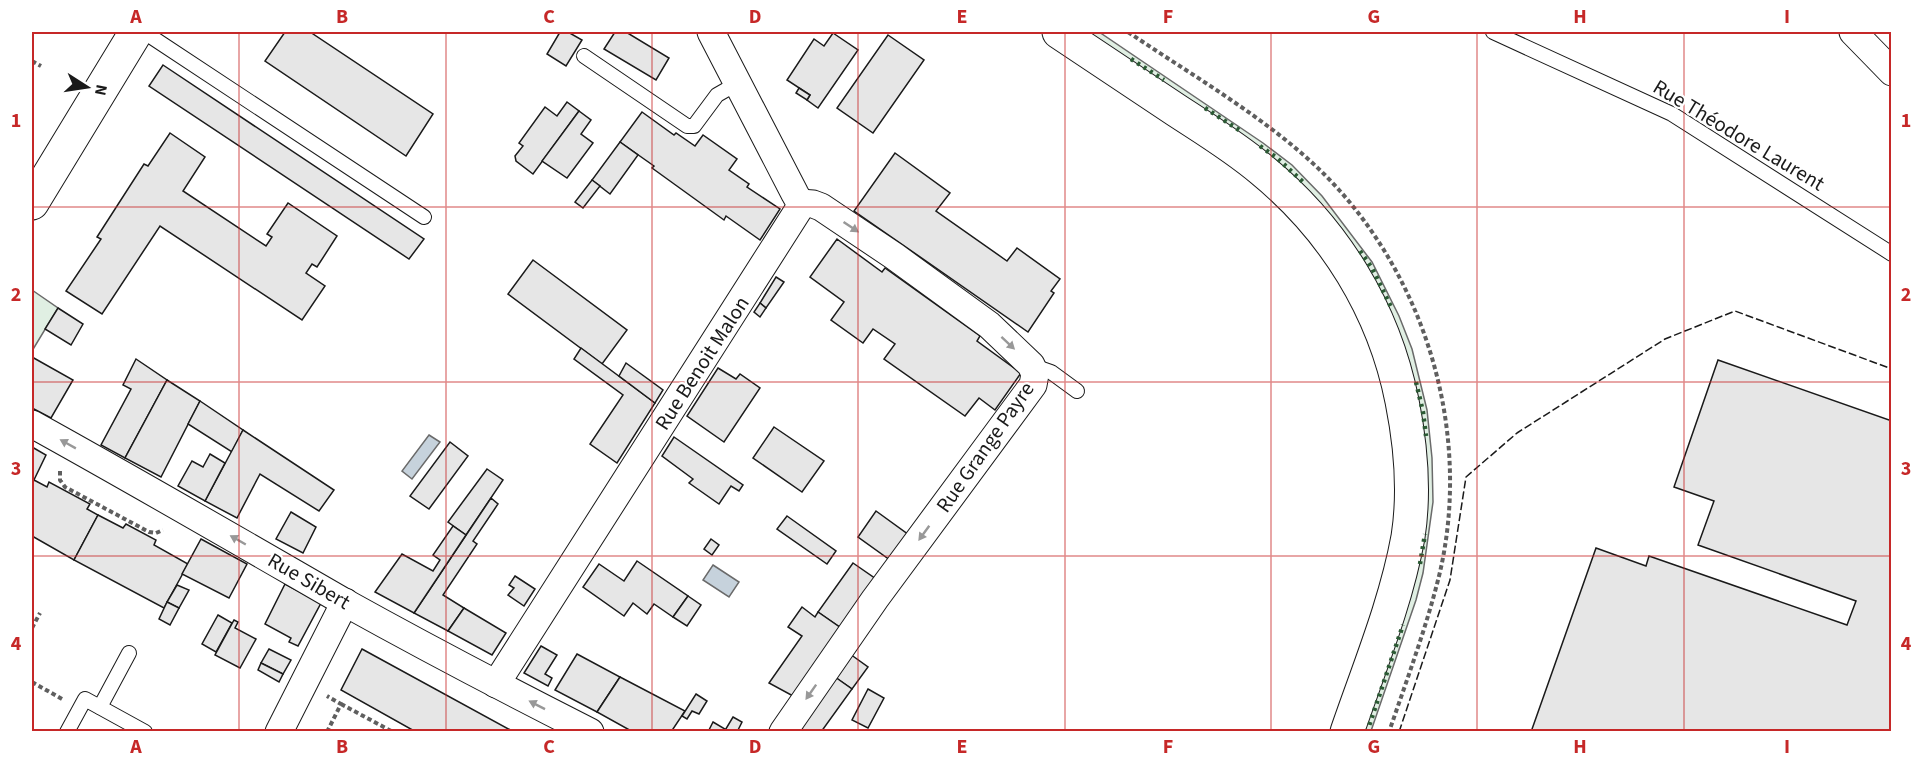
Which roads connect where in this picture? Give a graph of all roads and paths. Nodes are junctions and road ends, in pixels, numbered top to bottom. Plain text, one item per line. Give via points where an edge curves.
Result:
1 (136, 32) edge
2 (144, 32) edge
3 (711, 32) edge
4 (1059, 32) edge
5 (1494, 32) edge
6 (1853, 32) edge
7 (584, 56) dead end
8 (32, 62) edge
9 (1889, 64) edge
10 (41, 66) dead end
11 (738, 83) junction
12 (32, 203) edge
13 (800, 204) junction
14 (424, 217) dead end
15 (1892, 254) edge
16 (1032, 365) junction
17 (1077, 391) dead end
18 (32, 424) edge
19 (63, 462) dead end
20 (168, 527) dead end
21 (345, 602) junction
22 (40, 613) dead end
23 (32, 628) edge
24 (129, 653) dead end
25 (496, 684) junction
26 (341, 704) dead end
27 (100, 707) junction
28 (328, 728) dead end
29 (334, 731) edge
30 (67, 732) edge
31 (146, 732) edge
32 (279, 732) edge
33 (393, 732) edge
34 (590, 732) edge
35 (783, 732) edge
36 (1347, 732) edge

1 - 12 street
2 - 14 lane
3 - 11 street
4 - 36 street via 1262,170 1326,235 1377,318 1395,370 1409,436 1412,487 1401,570
5 - 15 lane, Rue Théodore Laurent via 1672,114
6 - 9 street
7 - 11 lane via 687,126 694,126 717,95
8 - 10 path
11 - 13 street
13 -> 16 street, Rue Grange Payre via 821,207 894,256 989,325
13 - 25 street, Rue Benoit Malon via 788,230
16 - 17 lane via 1052,372
16 -> 35 street, Rue Grange Payre via 1033,385 875,599
21 -> 18 street, Rue Sibert
19 - 20 path via 60,480 65,487 149,532
21 - 25 street, Rue Sibert
21 - 32 street
22 - 23 path
24 - 27 lane
34 -> 25 street, Rue Sibert
26 - 33 path
27 - 30 lane via 86,699
27 - 31 lane
28 - 29 path

